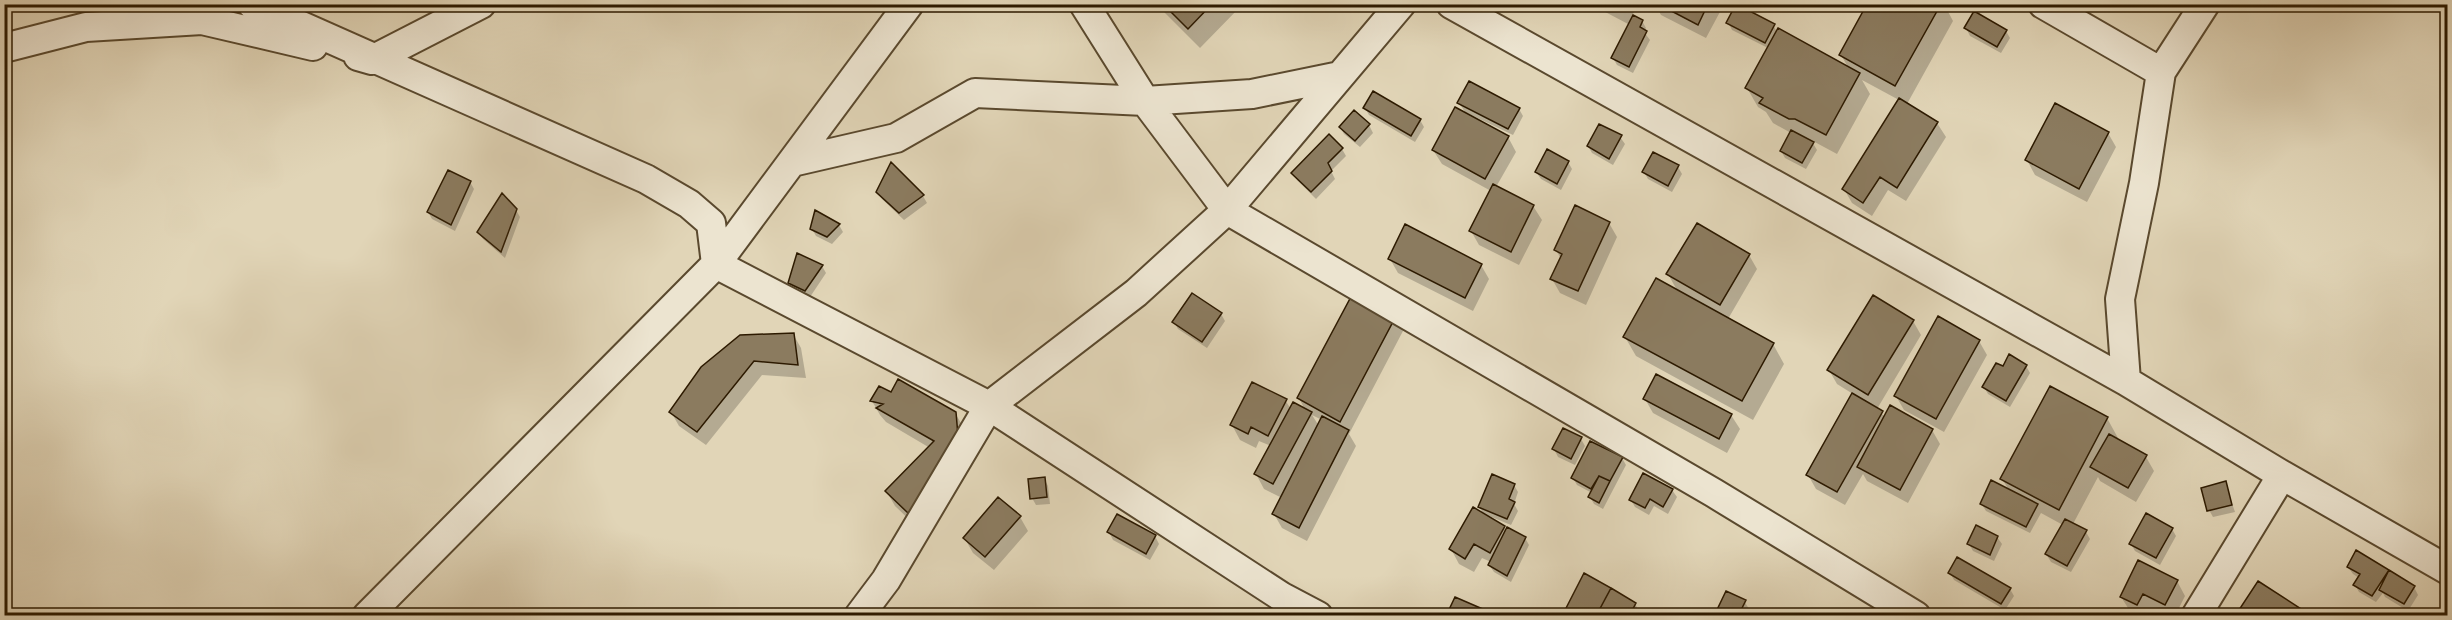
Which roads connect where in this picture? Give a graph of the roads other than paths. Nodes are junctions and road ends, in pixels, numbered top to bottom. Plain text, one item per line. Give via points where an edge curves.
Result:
1 (252, 4) edge
2 (481, 4) edge
3 (909, 4) edge
4 (1084, 4) edge
5 (1401, 4) edge
6 (1451, 4) edge
7 (2043, 4) edge
8 (2205, 4) edge
9 (4, 48) edge
10 (372, 60) junction
11 (2161, 72) junction
12 (1340, 76) junction
13 (1144, 101) junction
14 (792, 162) junction
15 (1227, 210) junction
16 (716, 264) junction
17 (2126, 381) junction
18 (989, 406) junction
19 (2282, 476) junction
20 (2448, 570) edge
21 (367, 615) edge
22 (859, 615) edge
23 (1318, 615) edge
24 (1916, 615) edge
25 (2196, 615) edge

1 - 10 street
2 - 10 street
3 - 14 street
4 - 13 street
5 - 12 street
6 - 17 street
7 - 11 street
8 - 11 street
9 - 10 street via 86,27 202,20
10 - 16 street via 646,179 689,204 711,223
11 - 17 street via 2120,299
12 - 13 street via 1252,94
12 - 15 street
13 - 14 street via 975,93 896,138
13 - 15 street
14 - 16 street
15 - 18 street via 1136,292
15 - 24 street
16 - 18 street
16 - 21 street
17 - 19 street
18 - 22 street via 886,580
18 - 23 street via 1282,597
19 - 20 street
19 - 25 street

